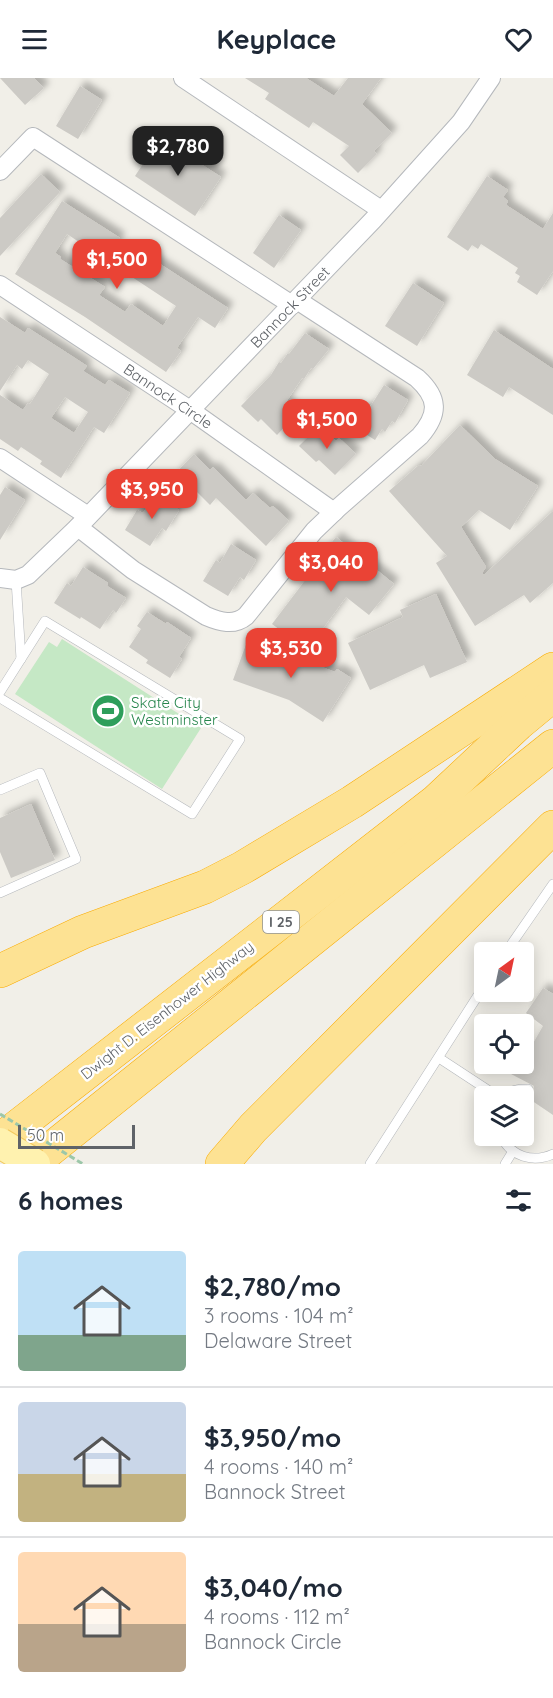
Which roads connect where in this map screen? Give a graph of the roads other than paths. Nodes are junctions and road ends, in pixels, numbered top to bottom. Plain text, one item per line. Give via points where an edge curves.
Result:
1 (183, 78) edge
2 (491, 78) edge
3 (0, 171) edge
4 (381, 210) junction
5 (0, 285) edge
6 (294, 303) junction
7 (190, 410) junction
8 (0, 459) edge
9 (334, 512) junction
10 (83, 521) junction
11 (8, 579) edge
12 (21, 659) junction
13 (553, 669) edge
14 (0, 692) edge
15 (553, 695) edge
16 (0, 698) edge
17 (553, 720) edge
18 (553, 746) edge
19 (553, 770) edge
20 (0, 790) edge
21 (553, 827) edge
22 (553, 884) edge
23 (0, 892) edge
24 (513, 942) edge
25 (0, 971) edge
26 (474, 1002) edge
27 (439, 1058) junction
28 (482, 1086) edge
29 (0, 1141) edge
30 (508, 1146) edge
31 (513, 1151) junction
32 (553, 1154) edge
33 (0, 1155) edge
34 (553, 1159) edge
35 (225, 1163) edge
36 (33, 1164) edge
37 (50, 1164) edge
38 (370, 1164) edge
39 (505, 1164) edge
40 (550, 1164) edge

1 - 4 street
2 - 4 street, Bannock Street via 461,122
3 - 6 street via 33,137
4 - 6 street, Bannock Street
5 - 7 street, Bannock Circle
6 - 7 street, Bannock Street
6 - 9 street via 417,378 434,402 434,416 420,436
7 - 9 street, Bannock Circle
7 - 10 street, Bannock Street
8 - 10 street
9 - 10 street via 246,616 234,622 219,621 191,607 134,570
10 - 11 street, Bannock Street via 28,575
11 - 12 lane
12 - 14 lane
12 - 16 lane via 45,621 240,739 192,814
13 - 25 highway via 352,802 242,868 83,932
15 - 29 highway, Dwight D. Eisenhower Highway / I 25 via 436,801
17 - 33 highway via 392,852
18 - 36 highway
19 - 37 highway
20 - 23 lane via 40,773 76,859
21 - 35 highway via 254,1128
22 - 24 lane
26 - 27 lane
27 - 28 lane
27 - 38 lane
29 - 36 main road, bridge
30 - 31 lane
31 - 32 lane via 527,1158
31 - 39 lane
34 - 40 lane

